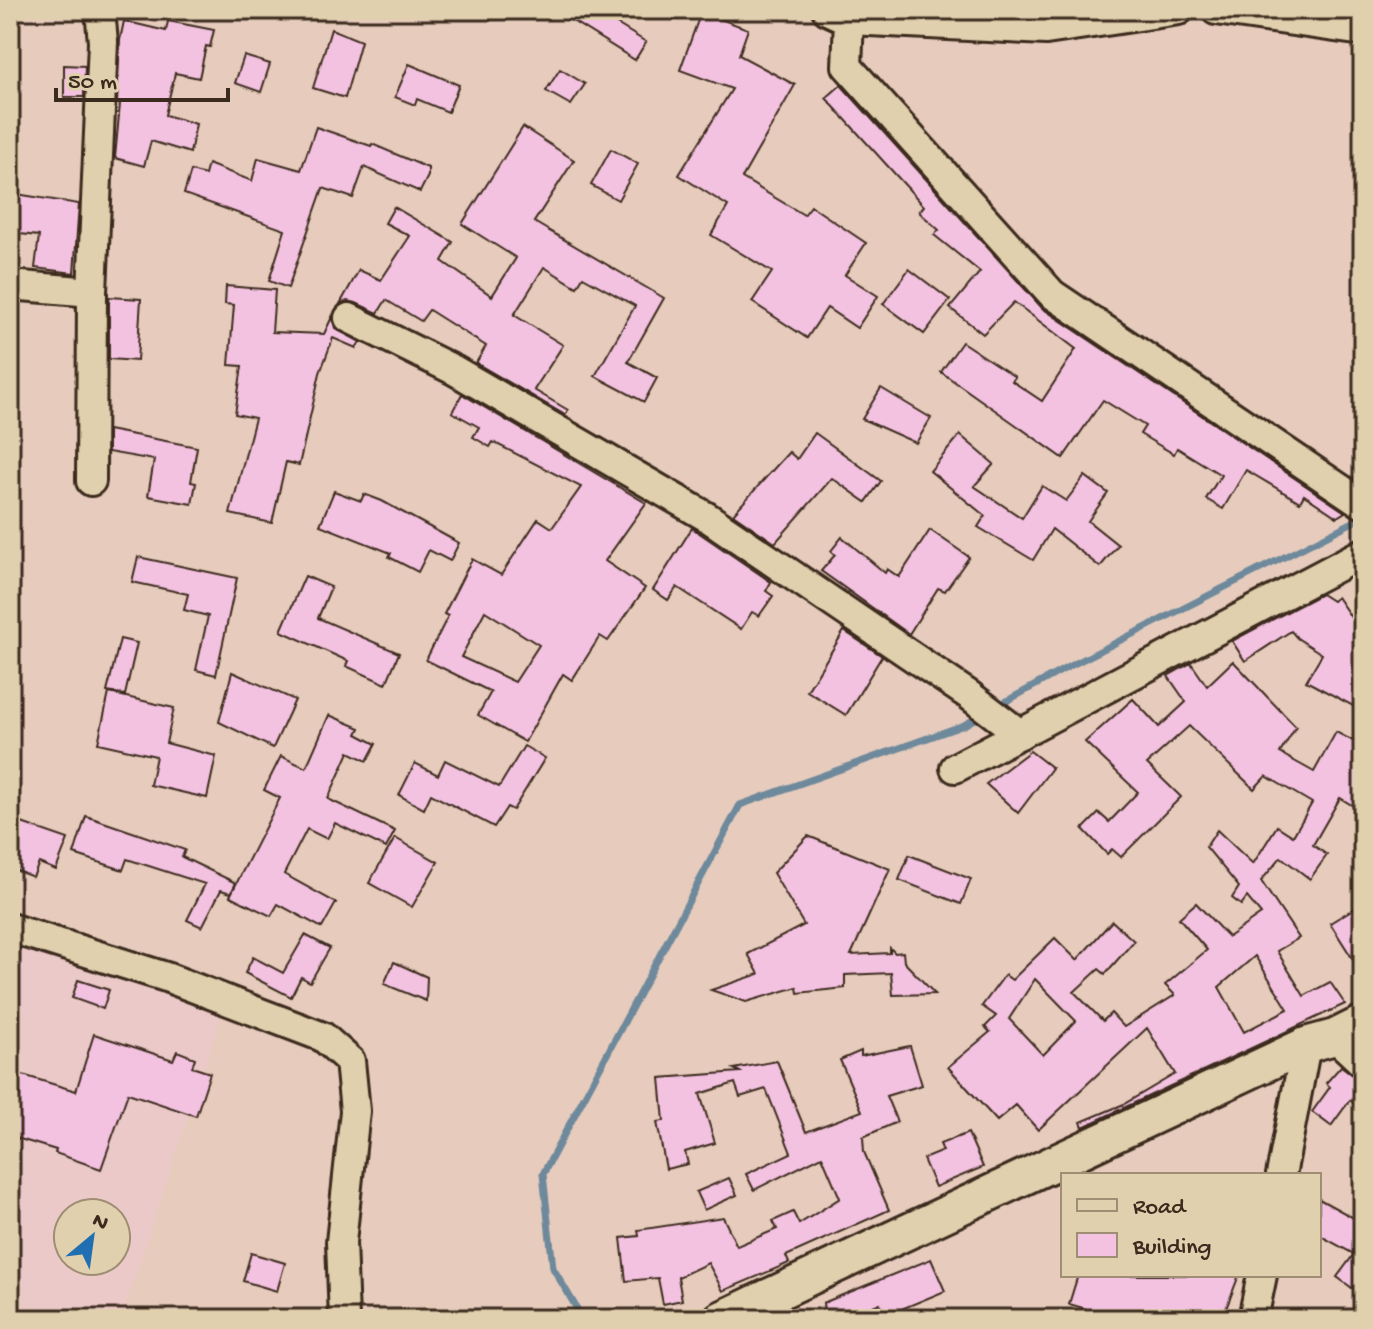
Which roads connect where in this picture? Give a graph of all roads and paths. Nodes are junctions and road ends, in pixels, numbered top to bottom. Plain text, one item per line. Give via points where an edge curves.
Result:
1 (100, 10) edge
2 (1179, 10) edge
3 (1216, 10) edge
4 (838, 15) edge
5 (1363, 31) edge
6 (10, 285) edge
7 (92, 292) junction
8 (349, 318) dead end
9 (91, 481) dead end
10 (1363, 504) edge
11 (1363, 553) edge
12 (1011, 727) junction
13 (955, 768) dead end
14 (10, 928) edge
15 (1334, 1035) edge
16 (1363, 1063) edge
17 (1282, 1173) edge
18 (1262, 1277) edge
19 (344, 1319) edge
20 (721, 1319) edge
21 (1253, 1319) edge

1 - 7 street
2 - 4 street via 1046,30
3 - 5 street
4 - 10 street via 847,66 1052,294
6 - 7 street
7 - 9 street
8 - 12 street via 454,370 707,517
11 - 12 street
12 - 13 street
14 - 19 street via 166,977 323,1037 350,1061 355,1111 341,1242
15 - 16 street
15 - 17 street
15 - 20 street
18 - 21 street

